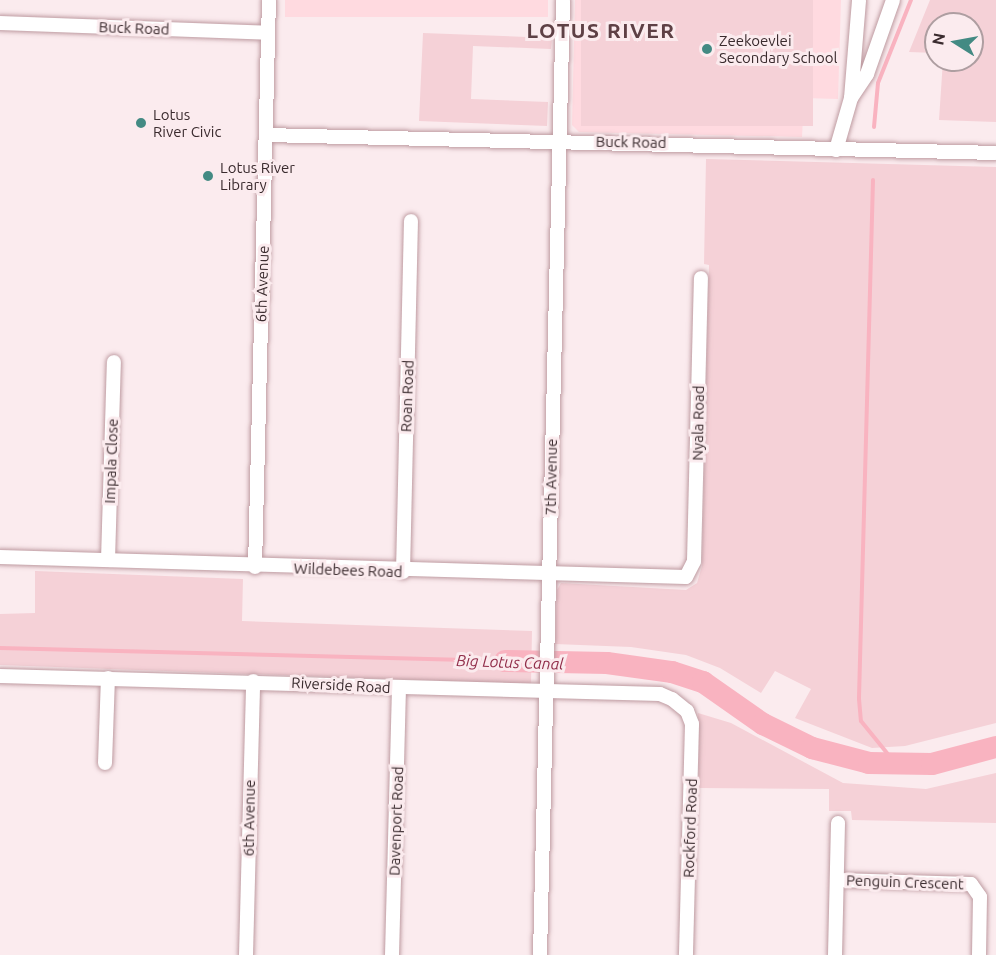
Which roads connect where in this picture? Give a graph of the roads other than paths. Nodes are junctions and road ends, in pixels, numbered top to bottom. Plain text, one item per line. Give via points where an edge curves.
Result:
1 (269, 0) edge
2 (563, 0) edge
3 (859, 0) edge
4 (893, 0) edge
5 (0, 22) edge
6 (268, 33) junction
7 (851, 98) junction
8 (266, 135) junction
9 (559, 142) junction
10 (836, 150) junction
11 (996, 153) edge
12 (411, 221) dead end
13 (701, 278) dead end
14 (114, 362) dead end
15 (0, 557) edge
16 (108, 560) junction
17 (255, 567) junction
18 (693, 569) joint
19 (403, 572) junction
20 (549, 575) junction
21 (0, 676) edge
22 (108, 678) junction
23 (253, 681) junction
24 (399, 688) junction
25 (546, 692) junction
26 (681, 704) joint
27 (105, 763) dead end
28 (838, 823) dead end
29 (837, 880) junction
30 (246, 955) edge
31 (392, 955) edge
32 (540, 955) edge
33 (686, 955) edge
34 (835, 955) edge
35 (979, 955) edge

1 - 6 street, 6th Avenue
2 - 9 street, 7th Avenue
3 - 7 street
4 - 7 street via 867,74
5 - 6 street, Buck Road
6 - 8 street, 6th Avenue
7 - 10 street
8 - 9 street, Buck Road
8 - 17 street, 6th Avenue
9 - 10 street, Buck Road
9 - 20 street, 7th Avenue
10 - 11 street, Buck Road
12 - 19 street, Roan Road
13 - 18 street, Nyala Road
14 - 16 street, Impala Close
15 - 16 street, Wildebees Road
16 - 17 street, Wildebees Road
17 - 19 street, Wildebees Road
18 - 20 street, Wildebees Road via 683,578
19 - 20 street, Wildebees Road
20 - 25 street, 7th Avenue
21 - 22 street, Riverside Road
22 - 23 street, Riverside Road
22 - 27 street
23 - 24 street, Riverside Road
23 - 30 street, 6th Avenue
24 - 25 street, Riverside Road
24 - 31 street, Davenport Road
25 - 26 street, Riverside Road via 660,694
25 - 32 street, 7th Avenue
26 - 33 street, Rockford Road via 692,724
28 - 29 street
29 - 34 street
29 - 35 street, Penguin Crescent via 971,884 980,897

